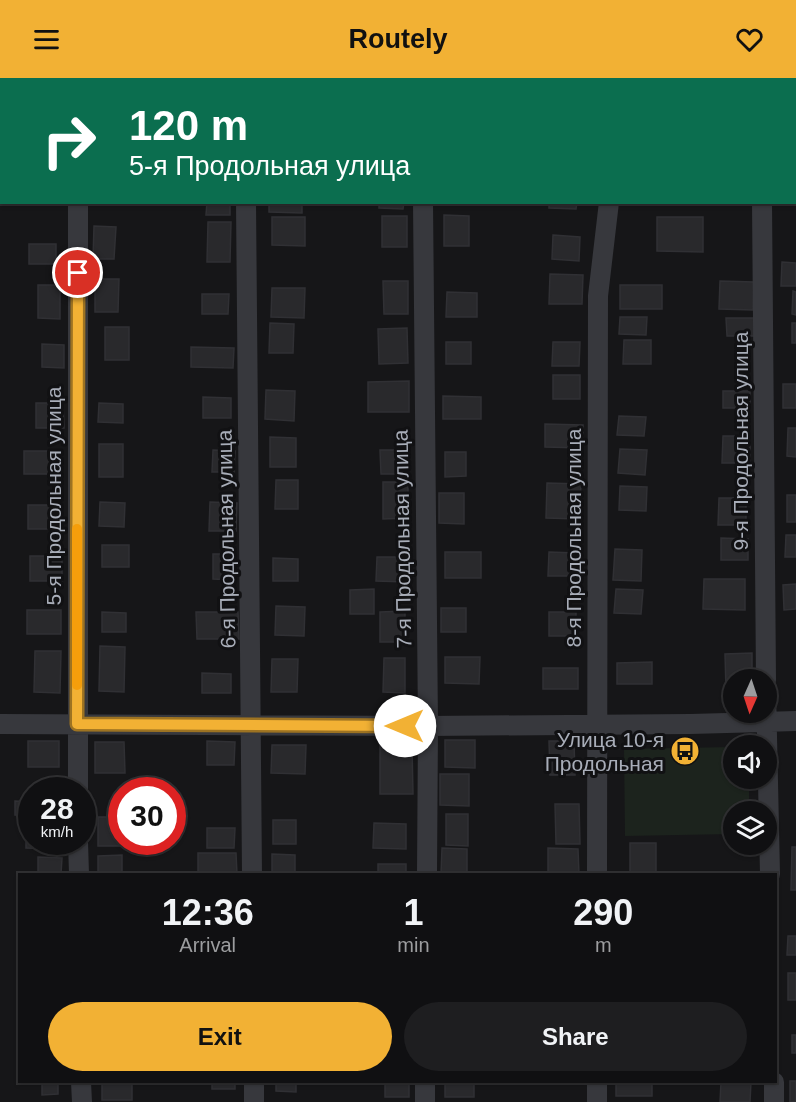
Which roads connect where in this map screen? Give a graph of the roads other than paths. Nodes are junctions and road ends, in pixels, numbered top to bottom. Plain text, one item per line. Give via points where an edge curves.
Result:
1 (78, 204) edge
2 (246, 204) edge
3 (423, 204) edge
4 (609, 204) edge
5 (762, 204) edge
6 (766, 669) edge
7 (796, 721) edge
8 (777, 722) edge
9 (767, 723) joint
10 (0, 724) edge
11 (77, 724) junction
12 (251, 725) junction
13 (596, 725) junction
14 (428, 726) junction
15 (78, 777) edge
16 (78, 855) edge
17 (79, 873) edge
18 (252, 873) edge
19 (427, 873) edge
20 (597, 873) edge
21 (770, 873) edge
22 (81, 1083) edge
23 (254, 1083) edge
24 (425, 1083) edge
25 (597, 1083) edge
26 (774, 1083) edge
27 (82, 1102) edge
28 (254, 1102) edge
29 (425, 1102) edge
30 (597, 1102) edge
31 (774, 1102) edge

1 - 11 street, 5-я Продольная улица
2 - 12 street, 6-я Продольная улица
3 - 14 street, 7-я Продольная улица
4 - 13 street, 8-я Продольная улица via 598,296
5 - 6 street, 9-я Продольная улица
7 - 8 street
9 - 13 street
9 - 21 street
10 - 11 street
11 - 12 street
11 - 15 street, 5-я Продольная улица
12 - 14 street
12 - 18 street, 6-я Продольная улица
13 - 14 street
13 - 20 street, 8-я Продольная улица
14 - 19 street, 7-я Продольная улица
16 - 17 street
22 - 27 street
23 - 28 street
24 - 29 street
25 - 30 street
26 - 31 street

